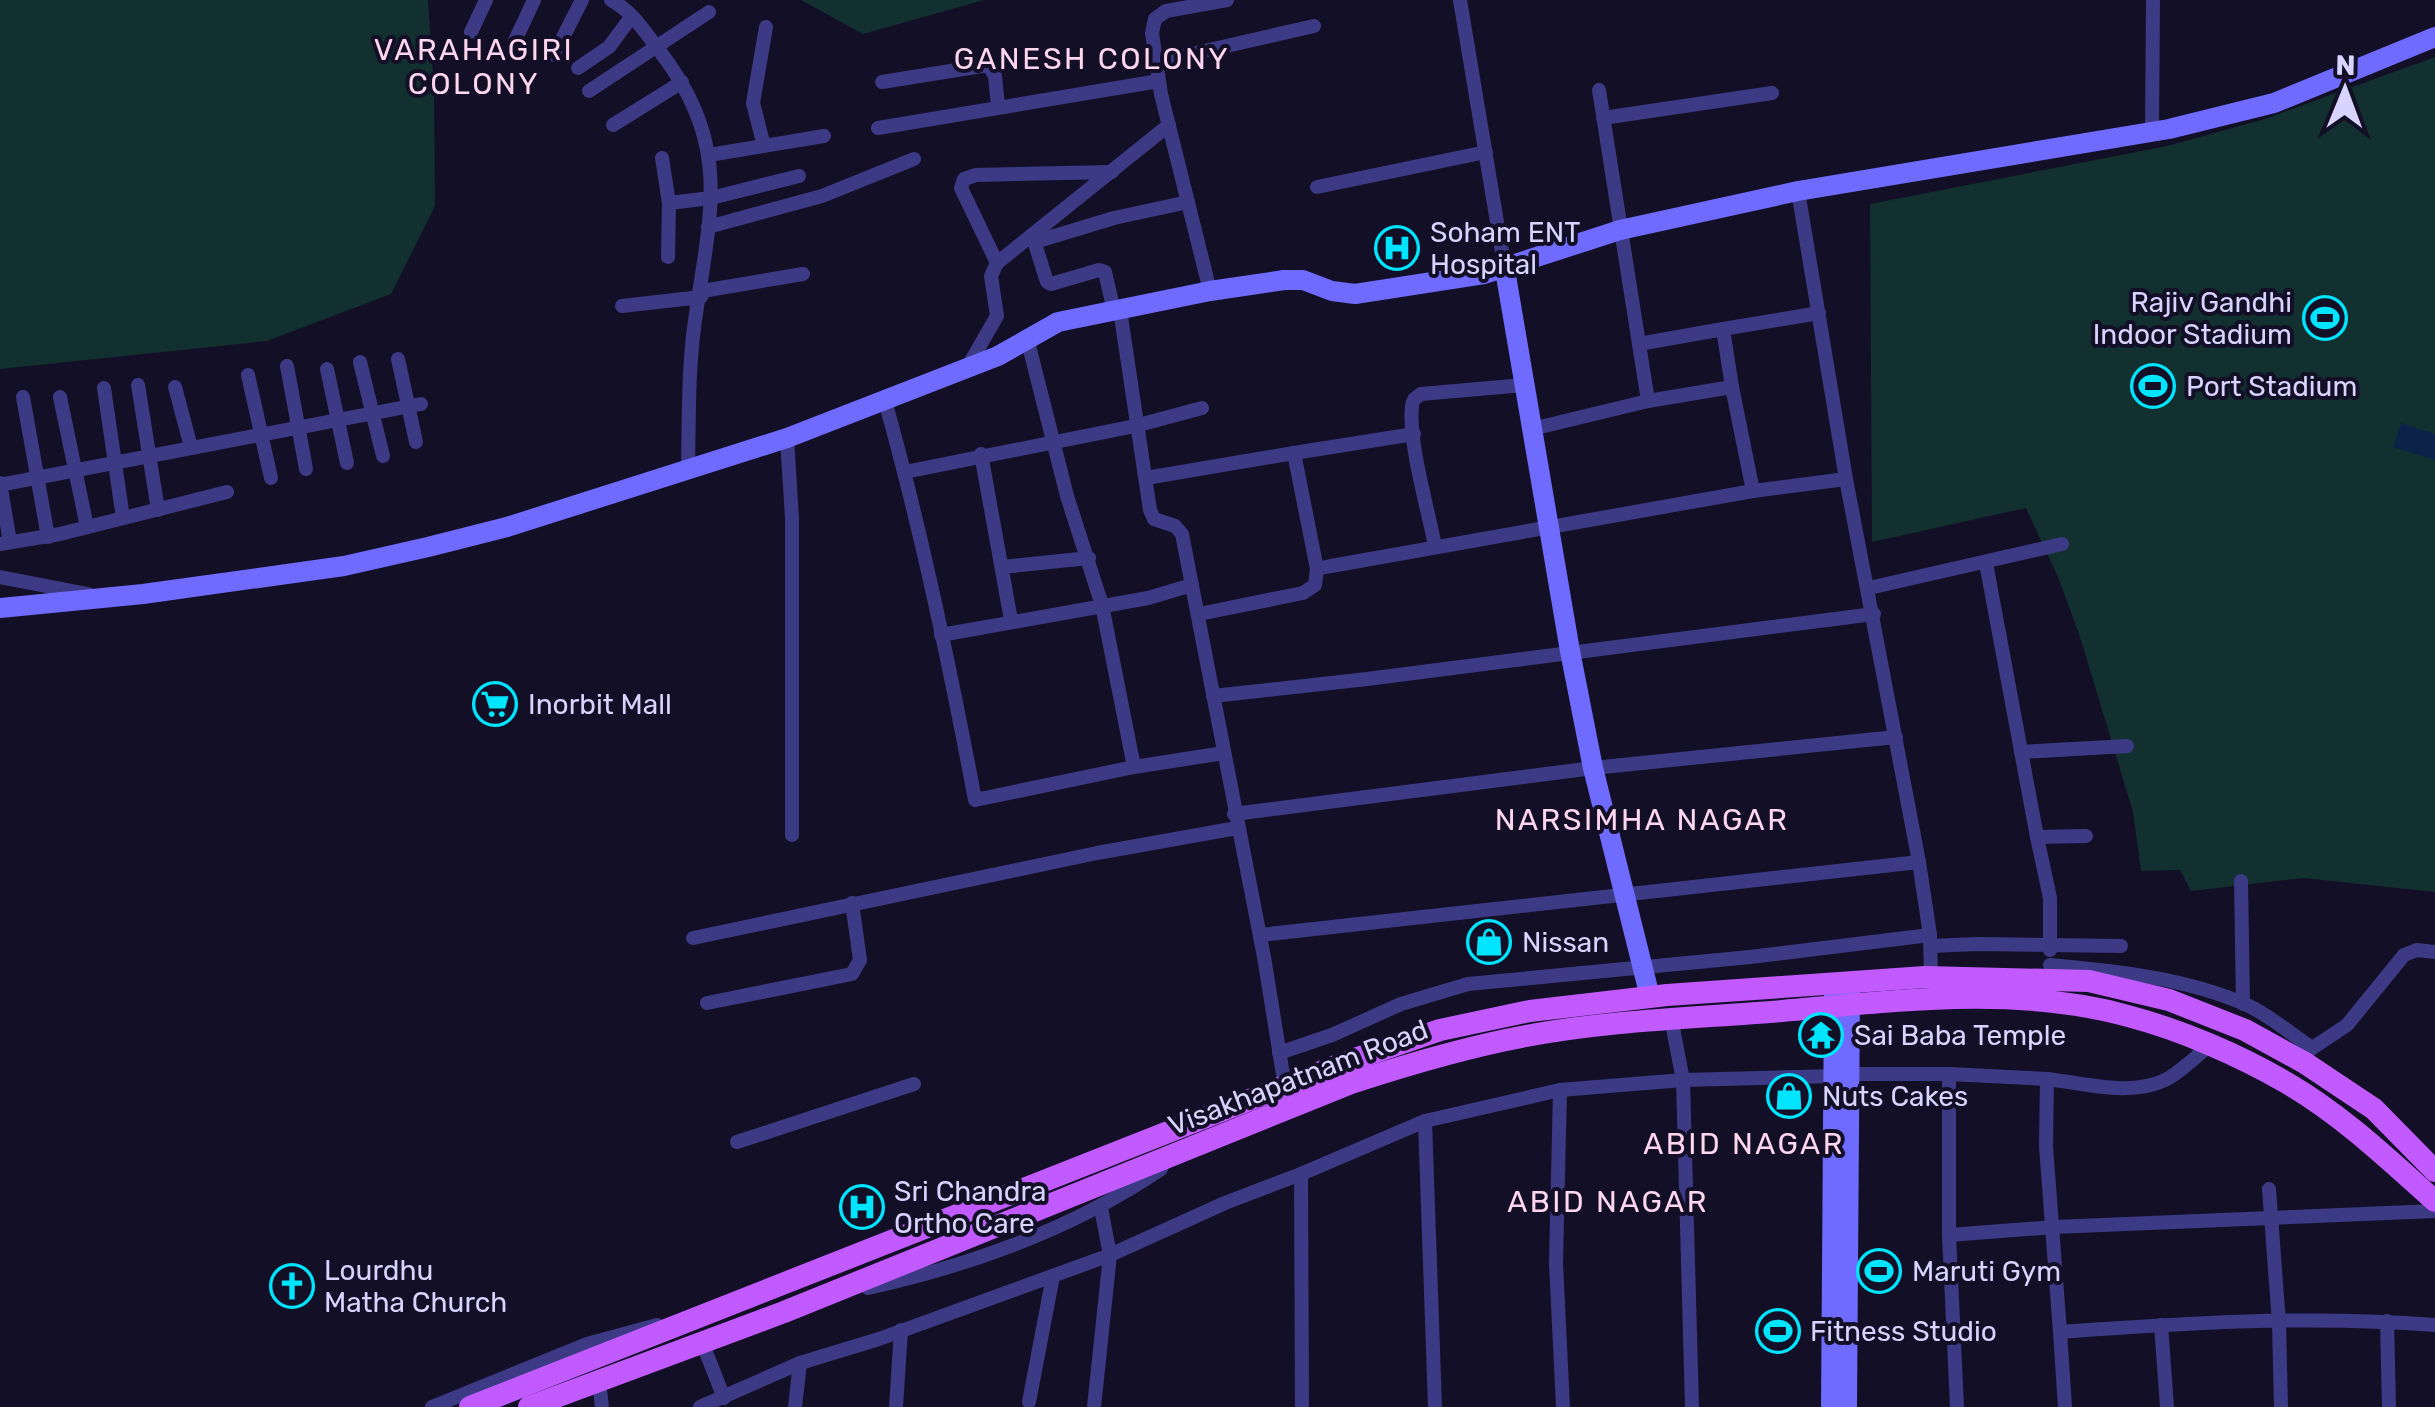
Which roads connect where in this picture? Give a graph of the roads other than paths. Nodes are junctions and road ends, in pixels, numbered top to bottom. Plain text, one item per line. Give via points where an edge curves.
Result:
1 (486, 0) edge
2 (534, 0) edge
3 (582, 0) edge
4 (612, 0) edge
5 (1228, 0) edge
6 (1460, 0) edge
7 (2154, 0) edge
8 (709, 12) dead end
9 (632, 16) junction
10 (1314, 26) dead end
11 (766, 27) dead end
12 (472, 32) dead end
13 (2435, 37) edge
14 (514, 42) dead end
15 (657, 48) junction
16 (554, 55) dead end
17 (1156, 62) junction
18 (578, 68) dead end
19 (682, 82) junction
20 (882, 82) dead end
21 (1159, 82) junction
22 (1599, 90) dead end
23 (589, 91) dead end
24 (1772, 93) dead end
25 (998, 106) junction
26 (1603, 118) junction
27 (613, 125) dead end
28 (1169, 125) junction
29 (878, 128) dead end
30 (2152, 131) junction
31 (824, 136) dead end
32 (764, 146) junction
33 (1486, 152) junction
34 (709, 155) junction
35 (662, 158) dead end
36 (914, 159) dead end
37 (1112, 172) junction
38 (799, 176) dead end
39 (1316, 186) dead end
40 (1798, 191) junction
41 (711, 198) junction
42 (1188, 202) junction
43 (669, 203) junction
44 (708, 227) junction
45 (1620, 230) junction
46 (668, 257) dead end
47 (997, 263) junction
48 (1505, 270) junction
49 (802, 274) dead end
50 (1210, 291) junction
51 (701, 294) junction
52 (622, 306) dead end
53 (1117, 311) junction
54 (1820, 312) junction
55 (1723, 329) junction
56 (1027, 338) junction
57 (1639, 344) junction
58 (398, 359) dead end
59 (360, 362) dead end
60 (286, 366) dead end
61 (966, 368) junction
62 (327, 369) dead end
63 (248, 375) dead end
64 (138, 385) dead end
65 (1524, 386) junction
66 (1732, 386) junction
67 (104, 388) dead end
68 (175, 388) dead end
69 (60, 397) dead end
70 (23, 398) dead end
71 (1648, 401) junction
72 (884, 402) junction
73 (415, 405) junction
74 (1202, 408) dead end
75 (374, 413) junction
76 (339, 419) junction
77 (299, 426) junction
78 (1134, 426) junction
79 (1532, 429) junction
80 (263, 433) junction
81 (1414, 434) junction
82 (787, 438) junction
83 (416, 442) dead end
84 (1052, 442) junction
85 (191, 447) junction
86 (1294, 453) junction
87 (981, 454) junction
88 (151, 455) junction
89 (383, 456) dead end
90 (116, 462) junction
91 (347, 463) dead end
92 (688, 467) junction
93 (306, 469) dead end
94 (76, 470) junction
95 (905, 472) junction
96 (39, 477) junction
97 (271, 478) dead end
98 (1146, 478) junction
99 (1846, 480) junction
100 (0, 484) edge
101 (1753, 491) junction
102 (227, 492) dead end
103 (158, 510) junction
104 (123, 518) junction
105 (1551, 526) junction
106 (88, 528) junction
107 (48, 536) junction
108 (5, 543) edge
109 (2062, 544) dead end
110 (1434, 546) junction
111 (1089, 558) junction
112 (1986, 563) junction
113 (1002, 568) junction
114 (1316, 569) junction
115 (0, 577) edge
116 (1192, 585) junction
117 (1869, 588) junction
118 (100, 597) junction
119 (1102, 605) junction
120 (0, 608) edge
121 (1199, 614) junction
122 (1874, 614) junction
123 (1012, 620) junction
124 (941, 634) junction
125 (1570, 651) junction
126 (1213, 696) junction
127 (1896, 737) junction
128 (2127, 746) dead end
129 (2021, 752) junction
130 (1224, 753) junction
131 (1134, 766) junction
132 (1593, 768) junction
133 (1236, 821) junction
134 (792, 835) dead end
135 (2086, 836) dead end
136 (2037, 837) junction
137 (1919, 862) junction
138 (2241, 881) dead end
139 (1624, 895) junction
140 (852, 903) junction
141 (1260, 935) junction
142 (693, 938) dead end
143 (1930, 940) junction
144 (2050, 945) junction
145 (2120, 946) dead end
146 (2435, 952) edge
147 (1642, 966) junction
148 (2050, 972) junction
149 (1931, 978) junction
150 (1842, 994) junction
151 (1650, 997) junction
152 (707, 1003) dead end
153 (2243, 1004) junction
154 (1671, 1018) junction
155 (2209, 1046) junction
156 (1280, 1052) junction
157 (2304, 1053) junction
158 (1949, 1074) junction
159 (1842, 1075) junction
160 (2047, 1078) junction
161 (1683, 1080) junction
162 (914, 1084) dead end
163 (1285, 1086) junction
164 (1560, 1090) junction
165 (1426, 1121) junction
166 (737, 1142) dead end
167 (1188, 1150) junction
168 (2435, 1171) edge
169 (1300, 1174) junction
170 (2269, 1189) dead end
171 (2435, 1201) edge
172 (1101, 1208) junction
173 (2435, 1211) edge
174 (2270, 1220) junction
175 (2054, 1228) junction
176 (1948, 1235) junction
177 (1110, 1254) junction
178 (1053, 1276) junction
179 (818, 1298) junction
180 (709, 1315) junction
181 (2387, 1321) junction
182 (2280, 1322) junction
183 (2160, 1324) junction
184 (2435, 1325) edge
185 (901, 1330) junction
186 (2060, 1332) junction
187 (702, 1342) junction
188 (800, 1363) junction
189 (599, 1381) junction
190 (724, 1398) junction
191 (1029, 1402) dead end
192 (542, 1405) edge
193 (432, 1407) edge
194 (470, 1407) edge
195 (602, 1407) edge
196 (700, 1407) edge
197 (795, 1407) edge
198 (896, 1407) edge
199 (1094, 1407) edge
200 (1302, 1407) edge
201 (1434, 1407) edge
202 (1563, 1407) edge
203 (1692, 1407) edge
204 (1830, 1407) edge
205 (1847, 1407) edge
206 (1958, 1407) edge
207 (2064, 1407) edge
208 (2167, 1407) edge
209 (2281, 1407) edge
210 (2389, 1407) edge

1 - 12 street
2 - 14 street
3 - 16 street
4 - 9 street
5 - 17 street via 1166,11 1156,19
6 - 33 street
7 - 30 street
8 - 15 street
9 - 15 street
9 - 18 street via 609,47
10 - 17 street
11 - 32 street via 753,103
13 - 30 main road via 2274,103
15 - 19 street
15 - 23 street
17 - 21 street
19 - 27 street
19 - 34 street
20 - 25 street via 988,65 996,76
21 - 25 street
21 - 28 street
22 - 26 street
24 - 26 street
25 - 29 street
26 - 45 street
28 - 37 street
28 - 42 street
30 - 40 main road
31 - 32 street
32 - 34 street
33 - 39 street
33 - 48 street
34 - 41 street
35 - 43 street
36 - 44 street via 822,196
37 - 47 street
37 - 47 street via 964,179 961,188
38 - 41 street
40 - 45 main road
40 - 54 street
41 - 43 street
41 - 44 street
42 - 50 street
42 - 53 street via 1038,241 1047,282 1105,272
43 - 46 street
44 - 51 street
45 - 48 main road
45 - 57 street
47 - 61 street via 997,316
48 - 50 main road via 1355,294 1304,280
48 - 65 main road
49 - 51 street
50 - 53 main road
51 - 52 street
51 - 92 street
53 - 56 main road via 1058,322
53 - 78 street
54 - 55 street
54 - 99 street
55 - 57 street
55 - 66 street
56 - 61 main road
56 - 84 street
57 - 71 street
58 - 73 street
59 - 75 street
60 - 77 street
61 - 72 main road
62 - 76 street
63 - 80 street
64 - 88 street
65 - 79 main road
65 - 81 street via 1421,394 1412,404
66 - 71 street
66 - 101 street
67 - 90 street
68 - 85 street
69 - 94 street
70 - 96 street
71 - 79 street
72 - 82 main road
72 - 95 street
73 - 75 street
73 - 83 street
74 - 78 street
75 - 76 street
75 - 89 street
76 - 77 street
76 - 91 street
77 - 80 street
77 - 93 street
78 - 84 street
78 - 98 street
79 - 105 main road
80 - 85 street
80 - 97 street
81 - 86 street
81 - 110 street
82 - 92 main road
82 - 134 street
84 - 87 street
84 - 111 street
85 - 88 street
86 - 98 street
86 - 114 street
87 - 95 street
87 - 113 street
88 - 90 street
88 - 103 street
90 - 94 street
90 - 104 street
92 - 118 main road via 507,527 361,562
94 - 96 street
94 - 106 street
95 - 124 street
96 - 100 street
96 - 107 street
98 - 116 street via 1154,519 1182,534
99 - 101 street
99 - 117 street
100 - 108 street
101 - 105 street
102 - 103 street
103 - 104 street
104 - 106 street
105 - 110 street
105 - 125 main road
106 - 107 street
107 - 108 street
109 - 112 street
110 - 114 street
111 - 113 street
111 - 119 street
112 - 117 street
112 - 129 street
113 - 123 street
114 - 121 street via 1315,584 1303,593
115 - 118 street
116 - 119 street
116 - 121 street
117 - 122 street
118 - 120 main road
119 - 123 street
119 - 131 street
121 - 126 street
122 - 125 street
122 - 127 street
123 - 124 street
124 - 131 street via 974,800
125 - 126 street
125 - 132 main road
126 - 130 street
127 - 132 street
127 - 137 street
128 - 129 street
129 - 136 street
130 - 131 street
130 - 133 street
132 - 133 street
132 - 139 main road
133 - 140 street
133 - 141 street
135 - 136 street
136 - 144 street via 2050,898
137 - 139 street
137 - 143 street
138 - 153 street
139 - 141 street
139 - 147 main road
140 - 142 street
140 - 152 street via 860,960 852,974
141 - 156 street
143 - 144 street
143 - 147 street
143 - 149 street
144 - 145 street
144 - 148 street
146 - 157 street via 2404,955 2347,1025
147 - 151 main road
147 - 156 street via 1468,984
148 - 149 main road
148 - 153 street via 2118,972 2189,985
148 - 157 main road via 2169,1000
149 - 150 main road
150 - 151 main road
150 - 154 main road, Visakhapatnam Road
150 - 155 main road, Visakhapatnam Road via 2056,1003 2127,1016
150 - 159 main road
151 - 163 main road via 1440,1030
153 - 157 street
154 - 161 street
154 - 167 main road, Visakhapatnam Road via 1447,1052
155 - 160 street via 2149,1086
155 - 171 main road, Visakhapatnam Road via 2288,1084 2359,1134
156 - 163 street
157 - 168 main road via 2374,1109
158 - 159 street
158 - 160 street
158 - 176 street
159 - 161 street
159 - 204 main road
159 - 205 main road
160 - 175 street
161 - 164 street
161 - 203 street
162 - 166 street
163 - 180 main road
164 - 165 street
164 - 202 street via 1556,1264
165 - 169 street
165 - 201 street
167 - 172 street
167 - 179 main road, Visakhapatnam Road
169 - 177 street
169 - 200 street
170 - 174 street
172 - 177 street
172 - 179 street via 956,1267
173 - 174 street
174 - 175 street
174 - 182 street
175 - 176 street
175 - 186 street
176 - 206 street
177 - 178 street
177 - 199 street
178 - 185 street
178 - 191 street
179 - 187 main road, Visakhapatnam Road
180 - 193 street via 587,1344
180 - 194 main road
181 - 182 street
181 - 184 street
181 - 210 street
182 - 183 street
182 - 209 street
183 - 186 street
183 - 208 street
185 - 188 street
185 - 198 street
186 - 207 street
187 - 189 main road, Visakhapatnam Road
187 - 190 street
188 - 190 street
188 - 197 street
189 - 192 main road, Visakhapatnam Road
189 - 195 street
190 - 196 street

